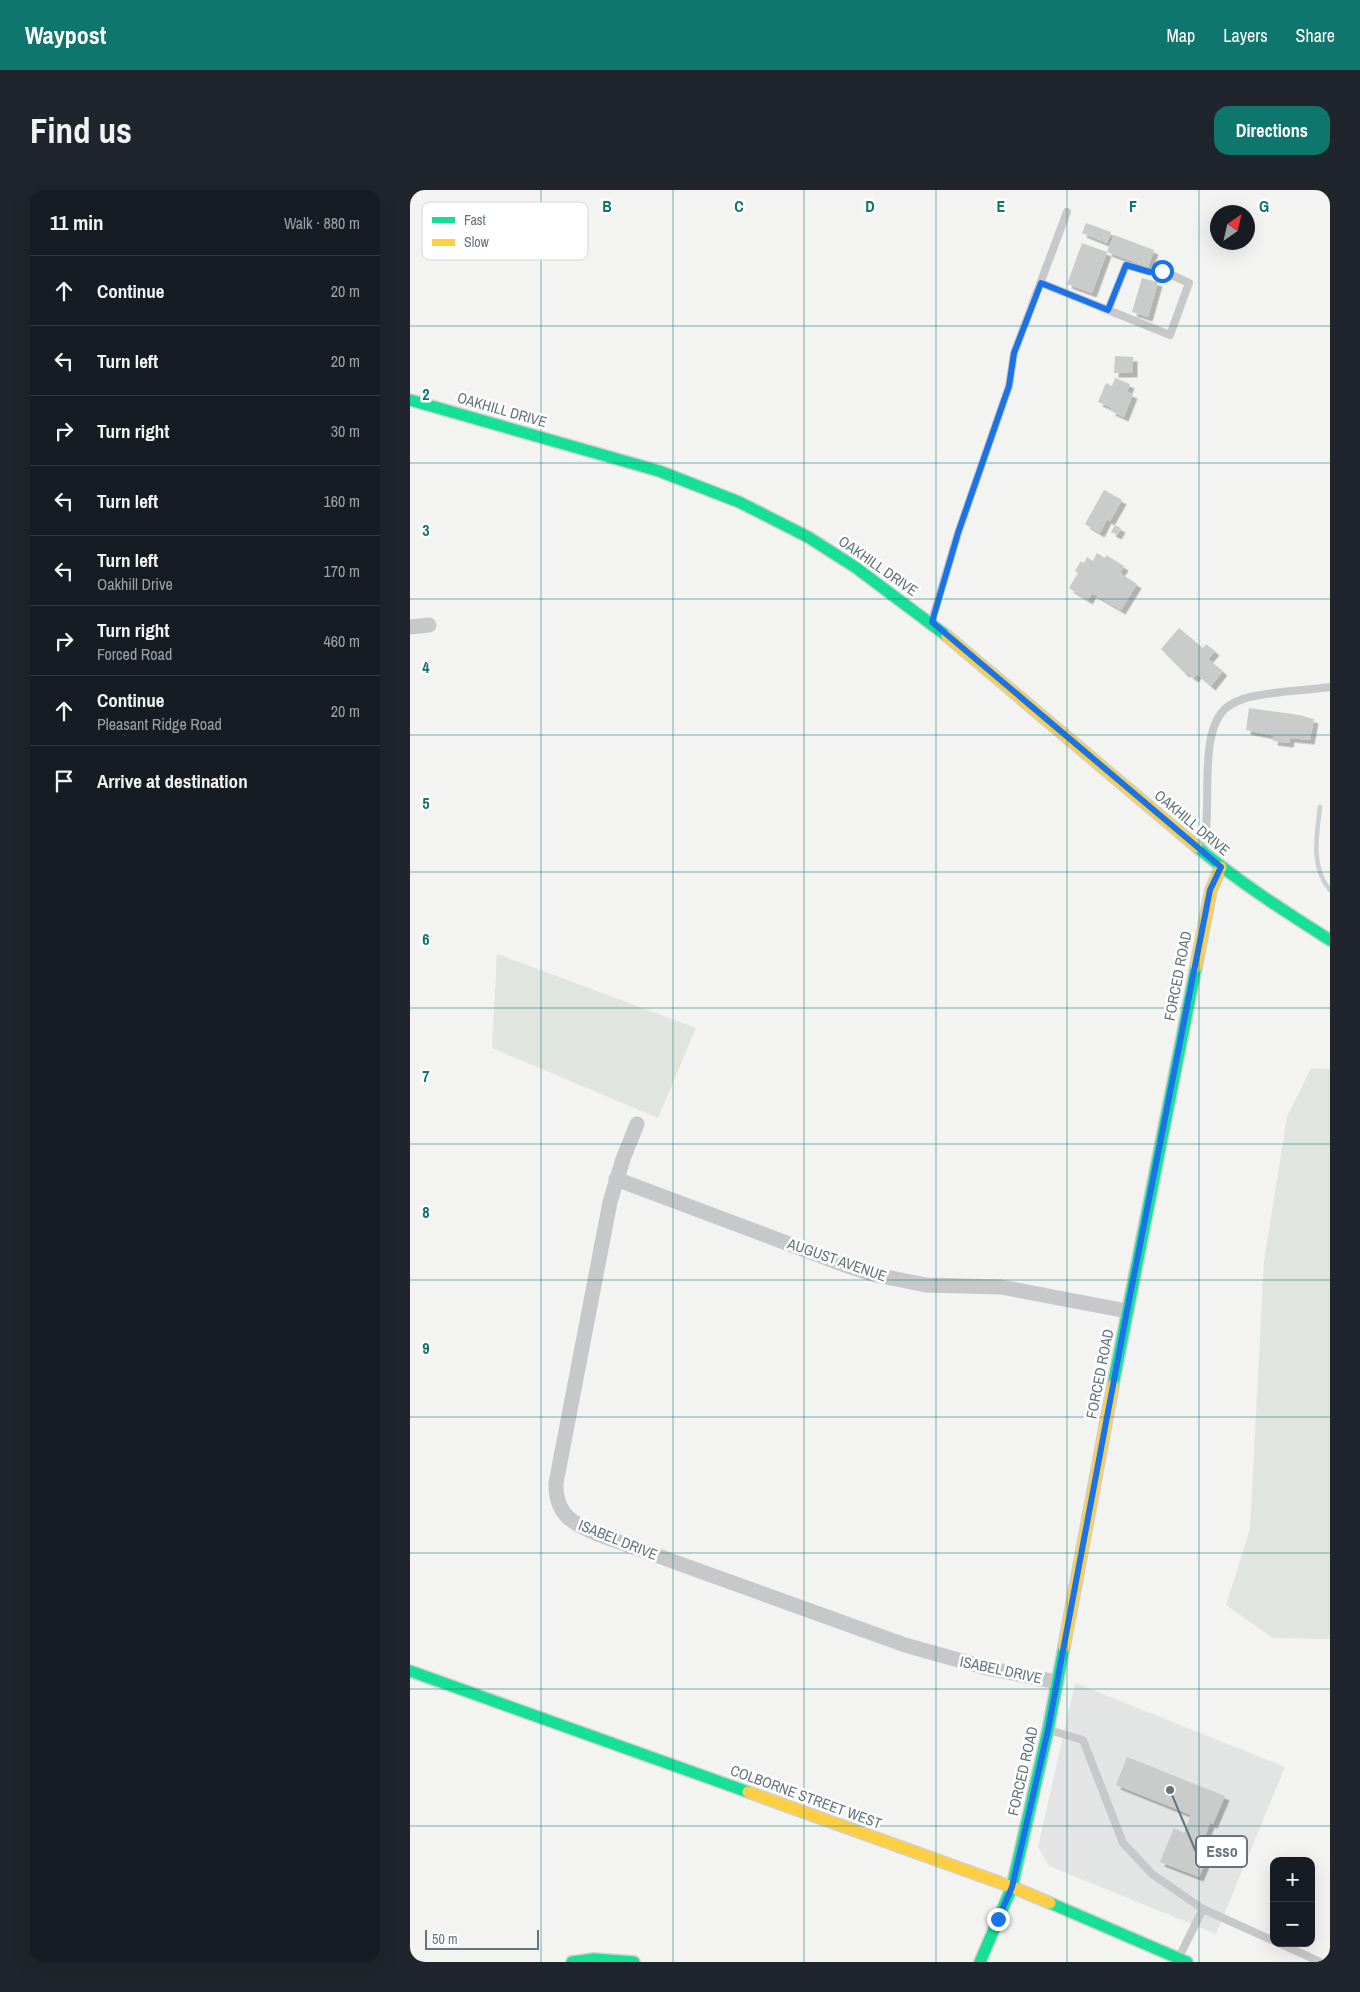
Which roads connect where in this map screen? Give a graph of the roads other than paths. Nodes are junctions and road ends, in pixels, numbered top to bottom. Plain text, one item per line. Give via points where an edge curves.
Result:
1 (1067, 212) dead end
2 (1041, 283) junction
3 (1108, 310) junction
4 (410, 400) edge
5 (932, 622) junction
6 (429, 625) dead end
7 (410, 627) edge
8 (1330, 687) edge
9 (1203, 852) junction
10 (1221, 867) junction
11 (1330, 940) edge
12 (637, 1124) dead end
13 (616, 1179) junction
14 (1127, 1311) junction
15 (410, 1671) edge
16 (1057, 1682) junction
17 (1048, 1730) junction
18 (1012, 1887) junction
19 (1203, 1908) junction
20 (1270, 1939) edge
21 (1288, 1947) edge
22 (1182, 1960) edge
23 (572, 1962) edge
24 (634, 1962) edge
25 (980, 1962) edge
26 (1320, 1962) edge

1 - 2 lane
2 - 3 lane
2 - 5 lane via 1014,353 1009,386 958,533
3 - 3 lane via 1170,334 1189,283 1162,271 1150,272 1126,265
4 - 5 street, OAKHILL DRIVE via 659,471 709,489 808,537
5 - 9 street, OAKHILL DRIVE
6 - 7 street
8 - 9 lane via 1247,698 1229,705 1222,712 1210,741 1208,826
9 - 10 street, OAKHILL DRIVE
10 - 11 street, OAKHILL DRIVE
10 - 14 street, FORCED ROAD via 1210,890
12 - 13 street, ISABEL DRIVE
13 - 14 street, AUGUST AVENUE via 876,1275 926,1284 1008,1288
13 - 16 street, ISABEL DRIVE via 556,1482 559,1506 568,1518 600,1536 904,1645 988,1668
14 - 16 street, FORCED ROAD
15 - 18 street, COLBORNE STREET WEST
16 - 17 street, FORCED ROAD
17 - 18 street, FORCED ROAD
17 - 19 lane via 1082,1740 1123,1843 1152,1874
18 - 22 street, COLBORNE STREET WEST
18 - 25 street, FORCED ROAD
19 - 20 lane
19 - 22 lane
21 - 26 lane
23 - 24 street via 594,1959

